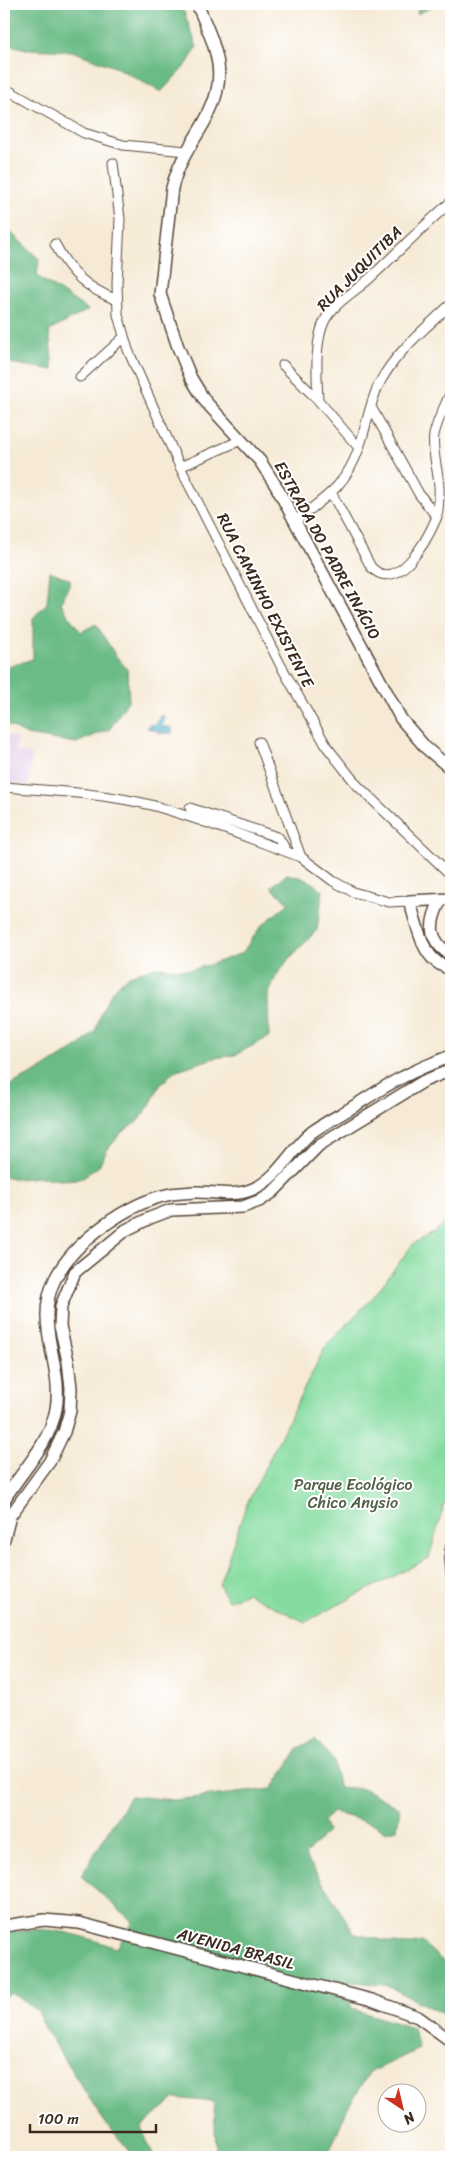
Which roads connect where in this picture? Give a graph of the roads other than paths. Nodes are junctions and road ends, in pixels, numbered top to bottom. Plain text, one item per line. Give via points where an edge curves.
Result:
1 (197, 4) edge
2 (4, 88) edge
3 (186, 151) junction
4 (113, 163) dead end
5 (451, 202) edge
6 (55, 244) dead end
7 (117, 300) junction
8 (451, 304) edge
9 (124, 337) junction
10 (284, 365) dead end
11 (80, 377) dead end
12 (451, 392) edge
13 (318, 400) junction
14 (371, 407) junction
15 (241, 440) junction
16 (359, 448) junction
17 (180, 467) junction
18 (332, 494) junction
19 (437, 517) junction
20 (295, 521) junction
21 (259, 742) dead end
22 (451, 770) edge
23 (4, 787) edge
24 (190, 808) dead end
25 (287, 852) junction
26 (302, 857) junction
27 (451, 875) edge
28 (446, 899) edge
29 (409, 901) junction
30 (433, 914) junction
31 (414, 916) junction
32 (451, 954) edge
33 (451, 969) edge
34 (451, 1056) edge
35 (451, 1070) edge
36 (329, 1122) junction
37 (337, 1134) junction
38 (64, 1265) junction
39 (74, 1272) junction
40 (56, 1409) junction
41 (70, 1411) junction
42 (4, 1500) edge
43 (4, 1539) edge
44 (451, 1544) edge
45 (451, 1574) edge
46 (4, 1926) edge
47 (451, 2040) edge

1 - 3 street, ESTRADA DO PADRE INÁCIO via 214,43 219,79 210,113
2 - 3 street via 92,136 123,145
3 - 15 street, ESTRADA DO PADRE INÁCIO via 172,188 160,294 191,378 205,401
4 - 7 street, RUA CAMINHO EXISTENTE via 120,219
5 - 13 street, RUA JUQUITIBA via 325,320 318,352
6 - 7 street via 73,273 95,290
7 - 9 street, RUA CAMINHO EXISTENTE
8 - 14 street via 404,348 381,381
9 - 11 street
9 - 17 street, RUA CAMINHO EXISTENTE
10 - 13 street
12 - 19 street via 433,437 440,494
13 - 16 street
14 - 16 street
14 - 19 street via 419,494
15 - 17 street
15 - 20 street, ESTRADA DO PADRE INÁCIO via 260,461
16 - 18 street via 345,478
17 - 27 street, RUA CAMINHO EXISTENTE via 280,664 328,747 357,785
18 - 19 street via 371,567 378,574 389,576 411,561
18 - 20 street
20 - 22 street, ESTRADA DO PADRE INÁCIO via 401,719
21 - 26 street
23 - 25 street via 99,796 149,805
24 - 25 street via 279,838
25 - 26 street
26 - 29 street via 353,892 389,902
28 - 29 street
28 - 30 street
29 - 31 street
30 - 31 street
30 - 32 street via 434,936 438,944
31 - 33 street via 427,952 435,961
34 - 36 street via 401,1077
35 - 37 street via 424,1081
36 - 37 street
36 - 38 street via 311,1133 264,1183 240,1193 170,1194 147,1202 121,1214 73,1253
37 - 39 street via 317,1147 273,1192 259,1201 243,1207 170,1210 126,1230
38 - 39 street
38 - 40 street via 50,1289 46,1328 54,1363
39 - 41 street via 61,1306 60,1326 68,1361
40 - 41 street
40 - 42 street via 38,1454
41 - 43 street via 50,1462 10,1516
44 - 45 street
46 - 47 street, AVENIDA BRASIL via 44,1920 79,1923 372,2000 418,2017

